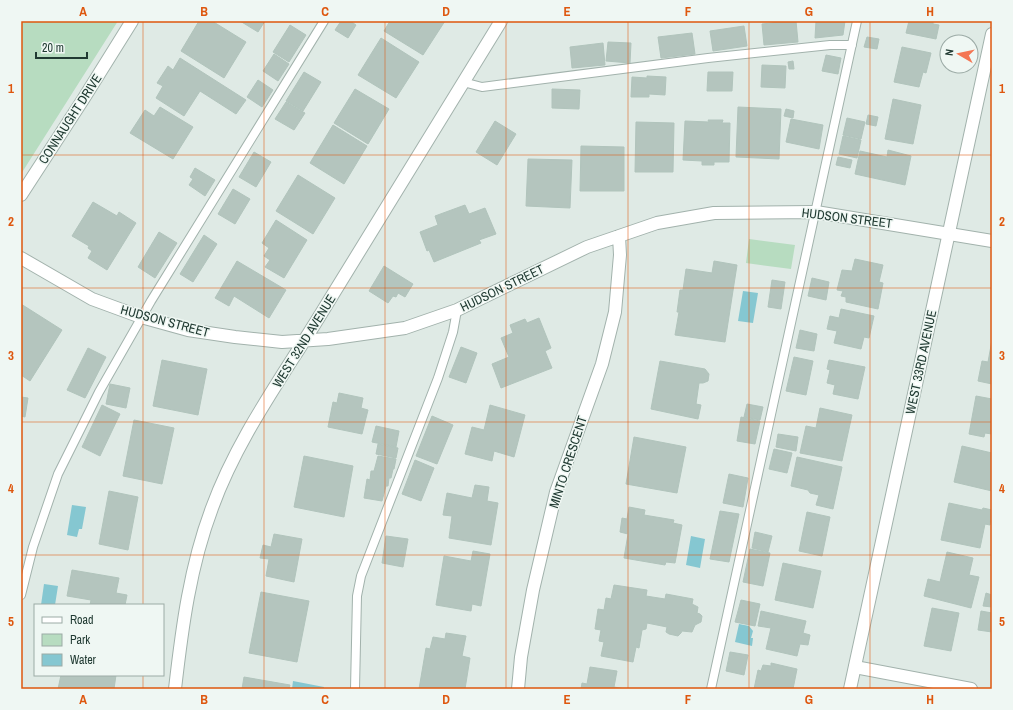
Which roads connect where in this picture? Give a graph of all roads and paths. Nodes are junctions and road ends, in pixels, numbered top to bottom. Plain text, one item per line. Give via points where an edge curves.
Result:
1 (132, 21) edge
2 (324, 21) edge
3 (501, 21) edge
4 (857, 21) edge
5 (992, 34) edge
6 (852, 45) junction
7 (463, 82) junction
8 (21, 195) edge
9 (816, 212) junction
10 (949, 233) junction
11 (619, 236) junction
12 (992, 241) edge
13 (21, 258) edge
14 (457, 310) junction
15 (141, 317) junction
16 (305, 340) junction
17 (21, 595) edge
18 (855, 667) junction
19 (175, 689) edge
20 (355, 689) edge
21 (518, 689) edge
22 (711, 689) edge
23 (850, 689) edge
24 (971, 689) edge

1 - 8 street, CONNAUGHT DRIVE
2 - 15 lane
3 - 7 street, WEST 32ND AVENUE
4 - 6 lane
5 - 10 street, WEST 33RD AVENUE
6 - 7 lane via 708,58 482,87
6 - 9 lane
7 - 16 street, WEST 32ND AVENUE
9 - 10 street, HUDSON STREET
9 - 11 street, HUDSON STREET via 714,213 657,223
9 - 22 lane
10 - 12 street, HUDSON STREET
10 - 18 street, WEST 33RD AVENUE
11 - 14 street, HUDSON STREET via 587,247
11 - 21 street, MINTO CRESCENT via 615,312 602,364 556,492 533,590
13 - 15 street, HUDSON STREET via 92,299
14 - 16 street, HUDSON STREET via 404,328
14 - 20 lane via 453,332 438,378 361,576
15 - 16 street, HUDSON STREET via 188,330 235,337 282,342
15 - 17 lane via 99,392 58,474 33,546
16 - 19 street, WEST 32ND AVENUE via 247,432 211,509 185,607
18 - 23 street, WEST 33RD AVENUE
18 - 24 street

